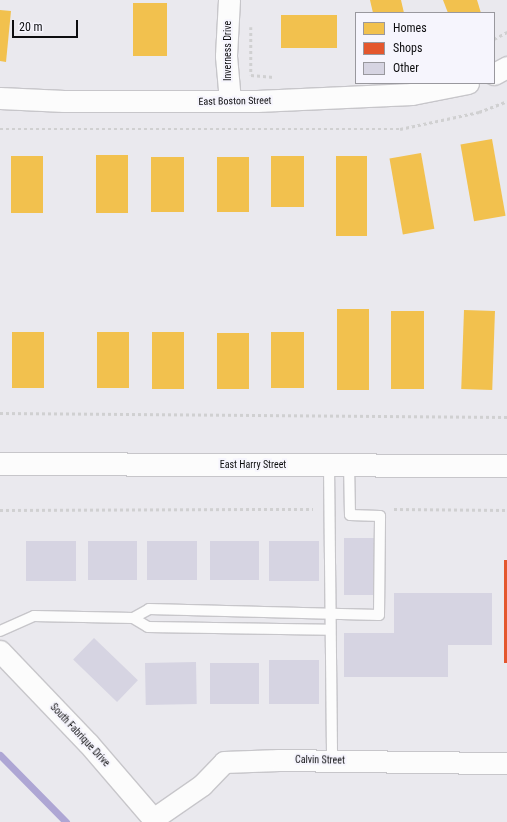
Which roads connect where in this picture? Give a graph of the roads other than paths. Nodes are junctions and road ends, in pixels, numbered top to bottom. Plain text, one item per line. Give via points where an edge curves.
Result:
1 (229, 0) edge
2 (507, 68) edge
3 (495, 74) edge
4 (463, 84) edge
5 (0, 98) edge
6 (230, 101) junction
7 (0, 464) edge
8 (339, 466) junction
9 (507, 466) edge
10 (243, 612) junction
11 (330, 614) junction
12 (132, 618) junction
13 (243, 628) junction
14 (330, 630) junction
15 (0, 631) edge
16 (0, 651) edge
17 (332, 760) junction
18 (507, 763) edge
19 (155, 821) edge

1 - 6 street, Inverness Drive via 226,56
2 - 3 street
4 - 6 street, East Boston Street via 412,94
5 - 6 street, East Boston Street via 64,101
7 - 8 main road, East Harry Street
8 - 9 main road, East Harry Street
8 - 11 lane via 329,509
8 - 11 lane via 350,515 380,516 379,615
10 - 11 lane
10 - 12 lane via 149,610
10 - 13 lane
11 - 14 lane
12 - 13 lane via 148,627
12 - 15 lane via 34,616
13 - 14 lane
14 - 17 lane
16 - 19 street, South Fabrique Drive via 88,743
17 - 18 street, Calvin Street
17 - 19 street, Calvin Street via 224,762 202,785

